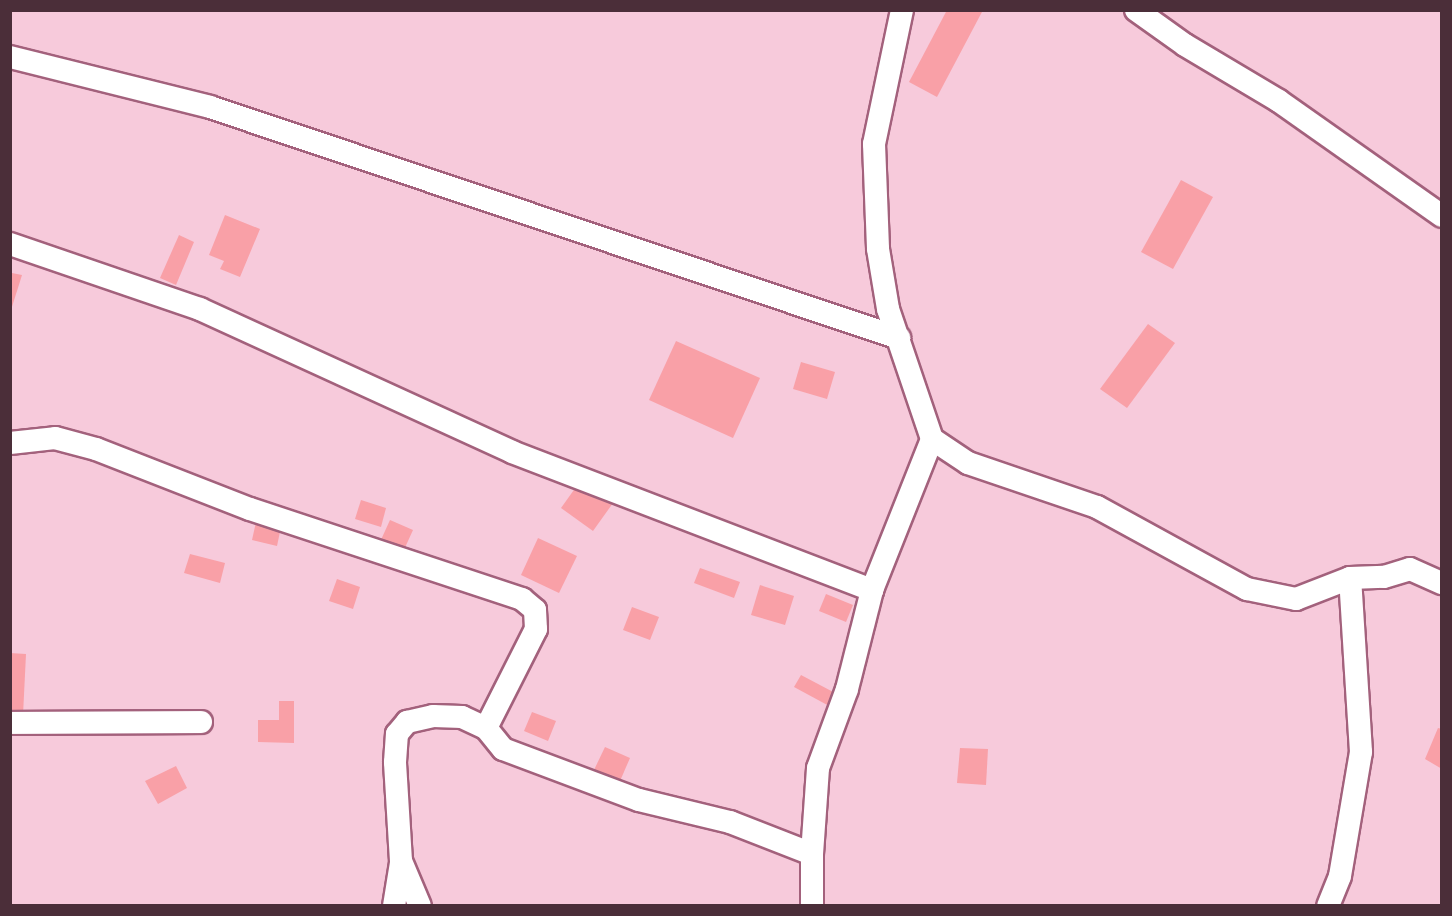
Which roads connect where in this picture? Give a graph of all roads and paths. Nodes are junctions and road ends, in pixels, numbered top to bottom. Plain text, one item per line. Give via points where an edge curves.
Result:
1 (902, 10) edge
2 (1136, 10) edge
3 (10, 57) edge
4 (1442, 216) edge
5 (10, 244) edge
6 (899, 338) junction
7 (932, 439) junction
8 (10, 443) edge
9 (1350, 578) junction
10 (1442, 583) edge
11 (872, 590) junction
12 (201, 722) dead end
13 (10, 723) edge
14 (486, 728) junction
15 (812, 854) junction
16 (401, 861) junction
17 (394, 906) edge
18 (420, 906) edge
19 (812, 906) edge
20 (1328, 906) edge

1 - 6 street via 874,144 878,249 888,309
2 - 4 street via 1185,45 1279,100
3 - 6 street via 210,107
5 - 11 street via 200,309 512,452
6 - 7 street
7 - 9 street via 968,463 1097,507 1247,589 1296,599
7 - 11 street
8 - 14 street via 55,438 96,448 250,508 522,599 535,610 536,629
9 - 10 street via 1384,578 1410,569
9 - 20 street via 1361,752 1340,876
11 - 15 street via 847,689 818,768
12 - 13 street
14 - 15 street via 503,749 639,800 730,822
14 - 16 street via 462,717 433,716 407,722 397,734 394,762
15 - 19 street
16 - 17 street
16 - 18 street

